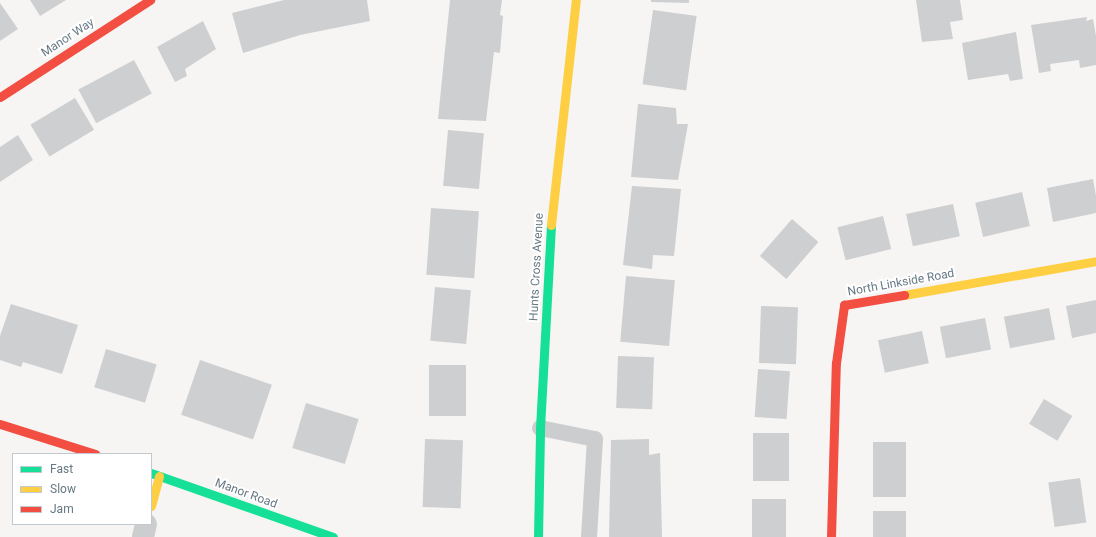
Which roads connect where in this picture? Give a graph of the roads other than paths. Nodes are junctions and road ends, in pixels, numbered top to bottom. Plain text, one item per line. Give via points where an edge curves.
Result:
1 (150, 0) edge
2 (576, 0) edge
3 (0, 97) edge
4 (1096, 261) edge
5 (0, 424) edge
6 (540, 428) junction
7 (92, 453) edge
8 (155, 474) edge
9 (152, 498) edge
10 (146, 525) edge
11 (143, 537) edge
12 (333, 537) edge
13 (538, 537) edge
14 (589, 537) edge
15 (831, 537) edge

1 - 3 street, Manor Way
2 - 6 street, Hunts Cross Avenue via 552,211
4 - 15 street, North Linkside Road via 844,305 836,362
5 - 7 street
6 - 13 street, Hunts Cross Avenue
6 - 14 lane via 594,440
8 - 9 street
8 - 12 street, Manor Road
10 - 11 street

